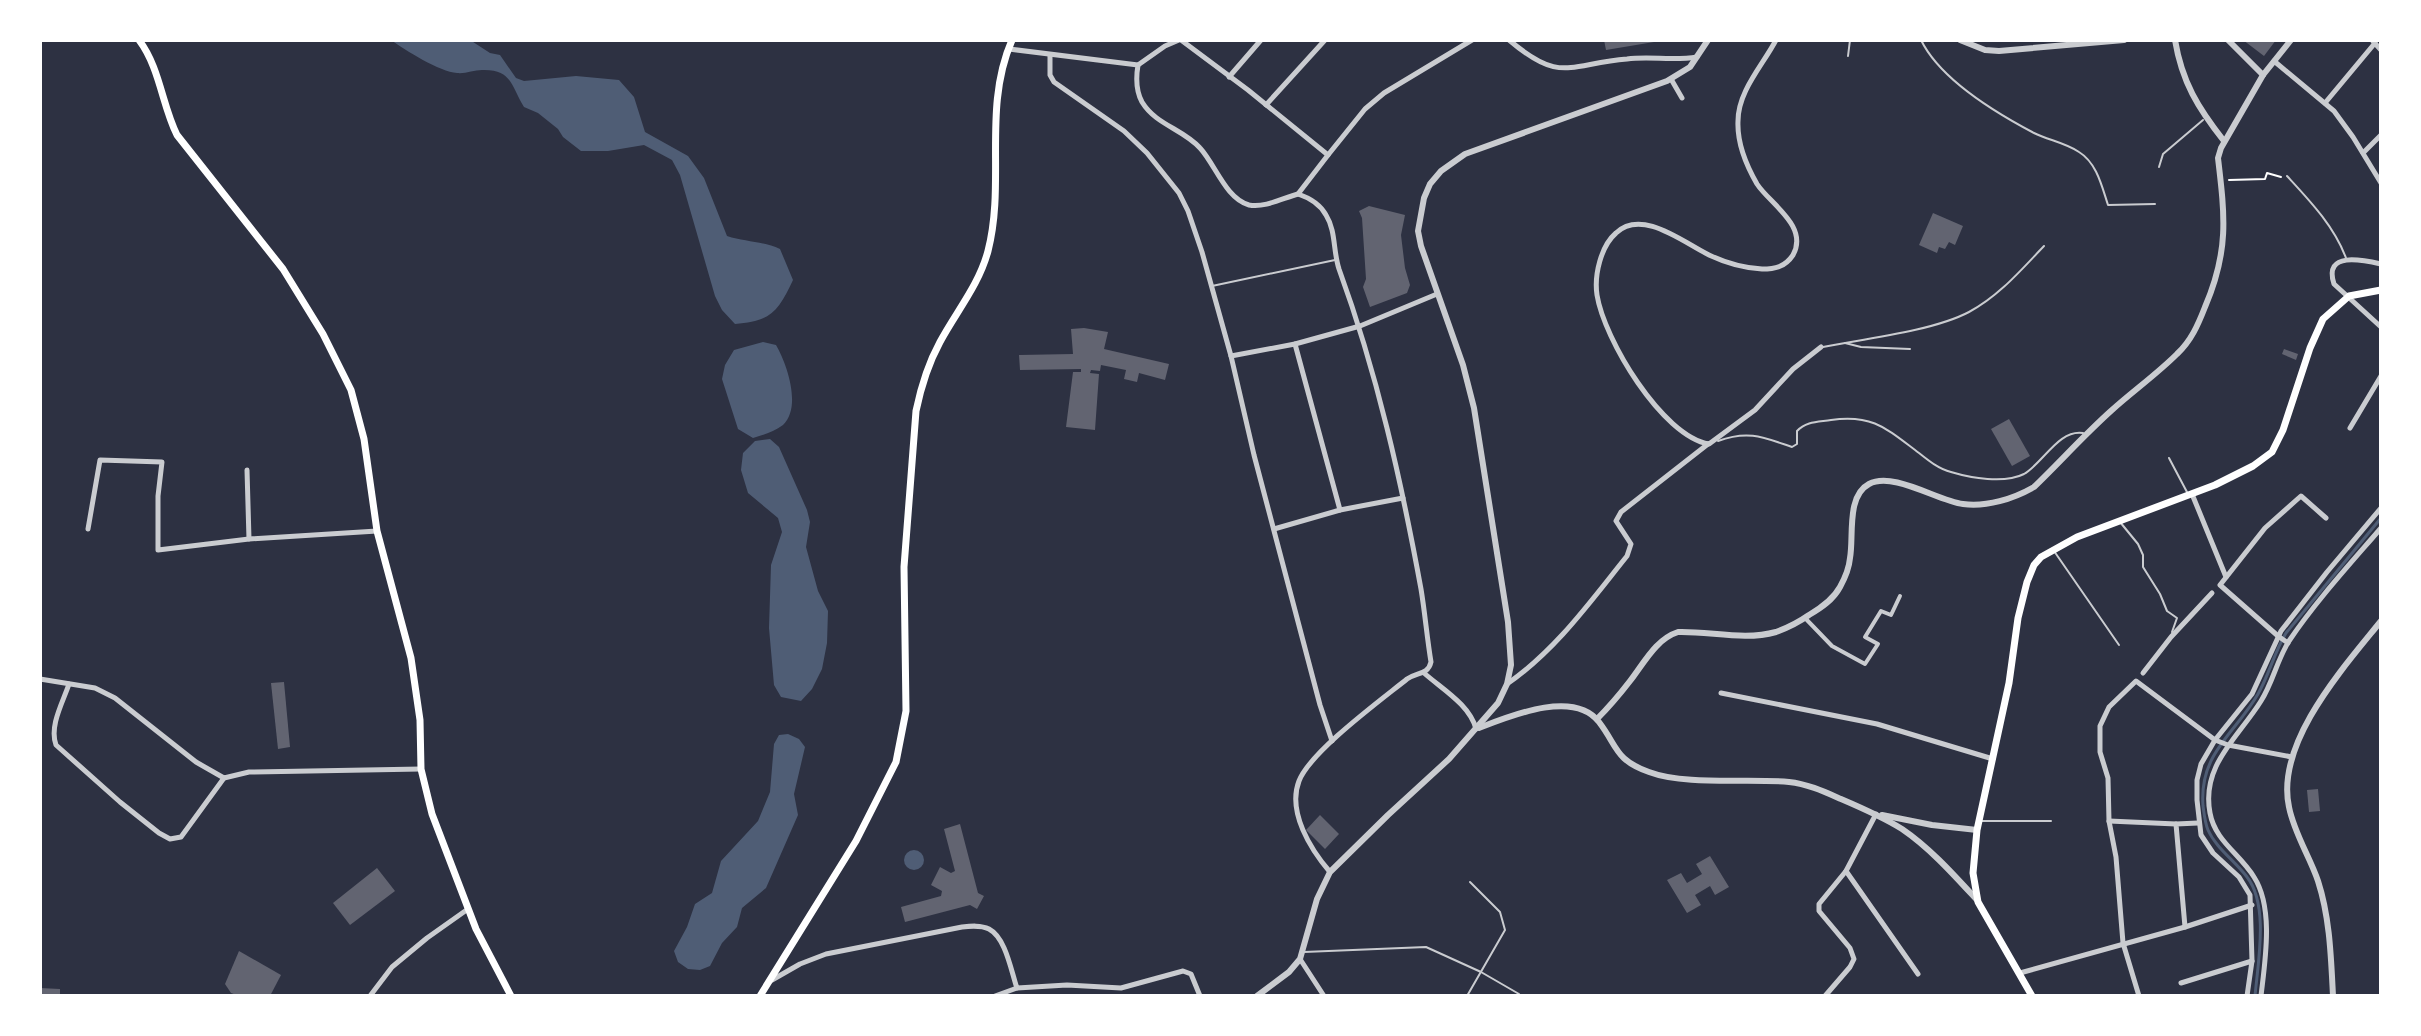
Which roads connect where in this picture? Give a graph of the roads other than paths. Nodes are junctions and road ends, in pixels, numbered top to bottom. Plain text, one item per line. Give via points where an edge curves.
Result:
1 (139, 40) edge
2 (1012, 40) edge
3 (1180, 40) edge
4 (1261, 40) edge
5 (1325, 40) edge
6 (1472, 40) edge
7 (1509, 40) edge
8 (1708, 40) edge
9 (1776, 40) edge
10 (1850, 40) edge
11 (1921, 40) edge
12 (1960, 40) edge
13 (2124, 40) edge
14 (2175, 40) edge
15 (2228, 40) edge
16 (2291, 40) edge
17 (2374, 42) edge
18 (1008, 49) junction
19 (2381, 50) edge
20 (1050, 55) junction
21 (1848, 56) dead end
22 (1698, 57) junction
23 (2274, 61) junction
24 (1138, 65) junction
25 (2263, 75) junction
26 (1229, 77) junction
27 (1671, 79) junction
28 (1682, 98) dead end
29 (2325, 103) junction
30 (1266, 105) junction
31 (2206, 118) junction
32 (2381, 135) edge
33 (2224, 141) junction
34 (2363, 153) junction
35 (1328, 155) junction
36 (2159, 167) dead end
37 (2287, 176) road end
38 (2381, 183) edge
39 (1298, 194) junction
40 (2155, 204) dead end
41 (2044, 246) dead end
42 (2347, 259) junction
43 (1336, 260) junction
44 (2381, 264) edge
45 (1212, 286) junction
46 (2381, 290) edge
47 (1437, 294) junction
48 (2349, 296) junction
49 (1360, 326) junction
50 (2381, 327) edge
51 (1843, 343) junction
52 (1295, 344) junction
53 (1821, 347) joint
54 (1910, 349) dead end
55 (1231, 356) junction
56 (2381, 376) edge
57 (2350, 428) dead end
58 (2087, 435) junction
59 (1709, 444) junction
60 (2169, 458) dead end
61 (247, 470) dead end
62 (2190, 495) junction
63 (1403, 498) junction
64 (2381, 508) edge
65 (1340, 510) junction
66 (2326, 518) dead end
67 (2119, 521) junction
68 (2381, 528) edge
69 (88, 529) dead end
70 (1274, 529) junction
71 (377, 531) junction
72 (249, 539) junction
73 (2053, 550) junction
74 (2226, 578) junction
75 (2212, 593) dead end
76 (1900, 596) dead end
77 (1805, 618) junction
78 (2381, 621) edge
79 (2171, 637) junction
80 (2283, 640) junction
81 (2119, 645) dead end
82 (1424, 673) junction
83 (2143, 673) dead end
84 (40, 679) edge
85 (69, 684) junction
86 (1507, 684) junction
87 (1721, 693) dead end
88 (1597, 719) junction
89 (1476, 729) junction
90 (1332, 741) junction
91 (2222, 742) junction
92 (2292, 757) junction
93 (1993, 759) junction
94 (421, 769) junction
95 (224, 778) junction
96 (1876, 814) junction
97 (2051, 821) dead end
98 (2109, 821) junction
99 (2198, 823) junction
100 (2176, 824) junction
101 (1978, 825) junction
102 (1846, 871) junction
103 (1330, 872) junction
104 (1470, 882) dead end
105 (1978, 902) junction
106 (2252, 905) junction
107 (468, 909) junction
108 (2185, 927) junction
109 (2123, 943) junction
110 (1302, 955) junction
111 (2252, 961) junction
112 (1481, 972) junction
113 (2020, 973) junction
114 (1918, 974) dead end
115 (769, 981) junction
116 (2181, 983) dead end
117 (1017, 988) junction
118 (1121, 988) junction
119 (1519, 994) edge
120 (2031, 994) edge
121 (999, 995) edge
122 (370, 996) edge
123 (511, 996) edge
124 (760, 996) edge
125 (1123, 996) edge
126 (1200, 996) edge
127 (1257, 996) edge
128 (1324, 996) edge
129 (1467, 996) edge
130 (1825, 996) edge
131 (2021, 996) edge
132 (2139, 996) edge
133 (2247, 996) edge
134 (2261, 996) edge
135 (2333, 996) edge

1 - 71 main road via 151,59 177,135 276,260 341,369 364,439
2 - 18 main road
3 - 24 street
3 - 26 street
4 - 26 street
5 - 30 street
6 - 35 street via 1384,93
7 - 22 street via 1558,69 1625,59
8 - 22 street
9 - 59 street via 1740,104 1738,121 1749,168 1792,226 1792,256 1775,269 1730,264 1656,227 1629,225 1612,236 1597,278 1611,336 1641,386 1679,430
10 - 21 lane
11 - 40 lane via 1950,76 1975,96 2035,133 2080,152 2094,168 2108,205
12 - 13 street via 1999,51
14 - 31 street via 2184,79
15 - 25 street
16 - 23 street
17 - 19 street
17 - 29 street
18 - 20 street
18 - 115 main road via 996,98 988,252 934,354 916,411 904,567 907,681 900,748 856,841
20 - 24 street
20 - 45 street via 1054,82 1124,131 1179,193
22 - 27 street
23 - 25 street
23 - 29 street
24 - 39 street via 1141,100 1153,115 1201,149 1240,200 1260,205
25 - 33 street
26 - 30 street
27 - 28 street
27 - 47 street via 1465,154 1441,171 1424,198 1418,231
29 - 34 street
30 - 35 street
31 - 33 street
31 - 36 lane via 2163,154
32 - 34 street
33 - 58 street via 2218,158 2223,254 2199,323 2178,354
34 - 38 street
35 - 39 street
37 - 42 lane via 2319,212
39 - 43 street via 1327,216
41 - 51 lane via 2005,287 1969,312
42 - 44 street
42 - 48 street via 2332,269 2331,276
43 - 45 lane
43 - 49 street
45 - 55 street
46 - 48 main road
47 - 49 street
47 - 86 street via 1463,365 1482,452 1512,652
48 - 50 street
48 - 62 main road via 2323,319 2272,452 2232,478
49 - 52 street
49 - 63 street
51 - 53 lane
51 - 54 lane
52 - 55 street
52 - 65 street
53 - 59 street via 1755,410
55 - 70 street
56 - 57 street
58 - 59 lane via 2070,434 2024,473 1984,478 1946,471 1862,418 1804,424 1792,447 1737,434
58 - 77 street via 2034,487 1998,501 1960,504 1895,483 1870,483 1856,499 1849,565 1839,590
59 - 86 street via 1621,512 1616,521 1631,544 1627,556 1554,645
60 - 62 lane
61 - 72 street
62 - 67 main road
62 - 74 street
63 - 65 street
63 - 82 street via 1431,662
64 - 80 street via 2327,572
65 - 70 street
66 - 74 street via 2301,496 2265,528
67 - 73 main road
67 - 79 lane via 2138,544 2143,567 2167,611 2177,618
68 - 80 street
69 - 72 street via 100,460 162,462 158,550
70 - 90 street
71 - 72 street
71 - 94 main road via 411,658
73 - 81 lane
73 - 93 main road via 2034,565 2023,596
74 - 80 street via 2220,585
75 - 79 street
76 - 77 street via 1891,615 1881,611 1865,637 1878,644 1865,664 1832,646
77 - 88 street via 1775,632 1668,635
78 - 92 street via 2320,702
79 - 83 street
80 - 91 street
80 - 91 street via 2259,705
82 - 89 street via 1466,709
82 - 90 street via 1407,679
84 - 85 street
85 - 95 street via 115,698
85 - 95 street via 55,726 56,745 159,833 181,837
86 - 89 street
87 - 93 street via 1877,724
88 - 89 street via 1586,710 1548,707
88 - 96 street via 1616,751 1649,772 1790,782
89 - 103 street
90 - 103 street via 1298,783 1296,803 1303,832
91 - 92 street
91 - 98 street via 2136,681 2109,707 2100,726
91 - 99 street via 2201,764
91 - 134 street via 2209,782 2210,815 2217,833 2254,875 2264,900
92 - 135 street via 2289,806 2318,882
93 - 101 main road
94 - 95 street via 249,772
94 - 107 main road
96 - 101 street via 1932,825
96 - 102 street
96 - 105 street via 1918,842
97 - 101 lane
98 - 100 street
98 - 109 street
99 - 100 street
99 - 106 street via 2213,853 2246,886
100 - 108 street
101 - 105 main road via 1973,873
102 - 114 street
102 - 130 street via 1819,911 1854,959
103 - 110 street
104 - 112 lane via 1500,912 1505,930
105 - 113 main road
106 - 108 street
106 - 111 street
107 - 122 street via 392,967
107 - 123 main road
108 - 109 street
109 - 113 street
109 - 132 street
110 - 112 lane via 1426,947
110 - 127 street
110 - 128 street
111 - 116 street
111 - 133 street
112 - 119 lane
112 - 129 lane
113 - 120 main road
115 - 117 street via 826,954 980,926 997,936
115 - 124 main road
117 - 118 street
117 - 121 street
118 - 125 street
118 - 126 street via 1183,971 1191,974
120 - 131 street

